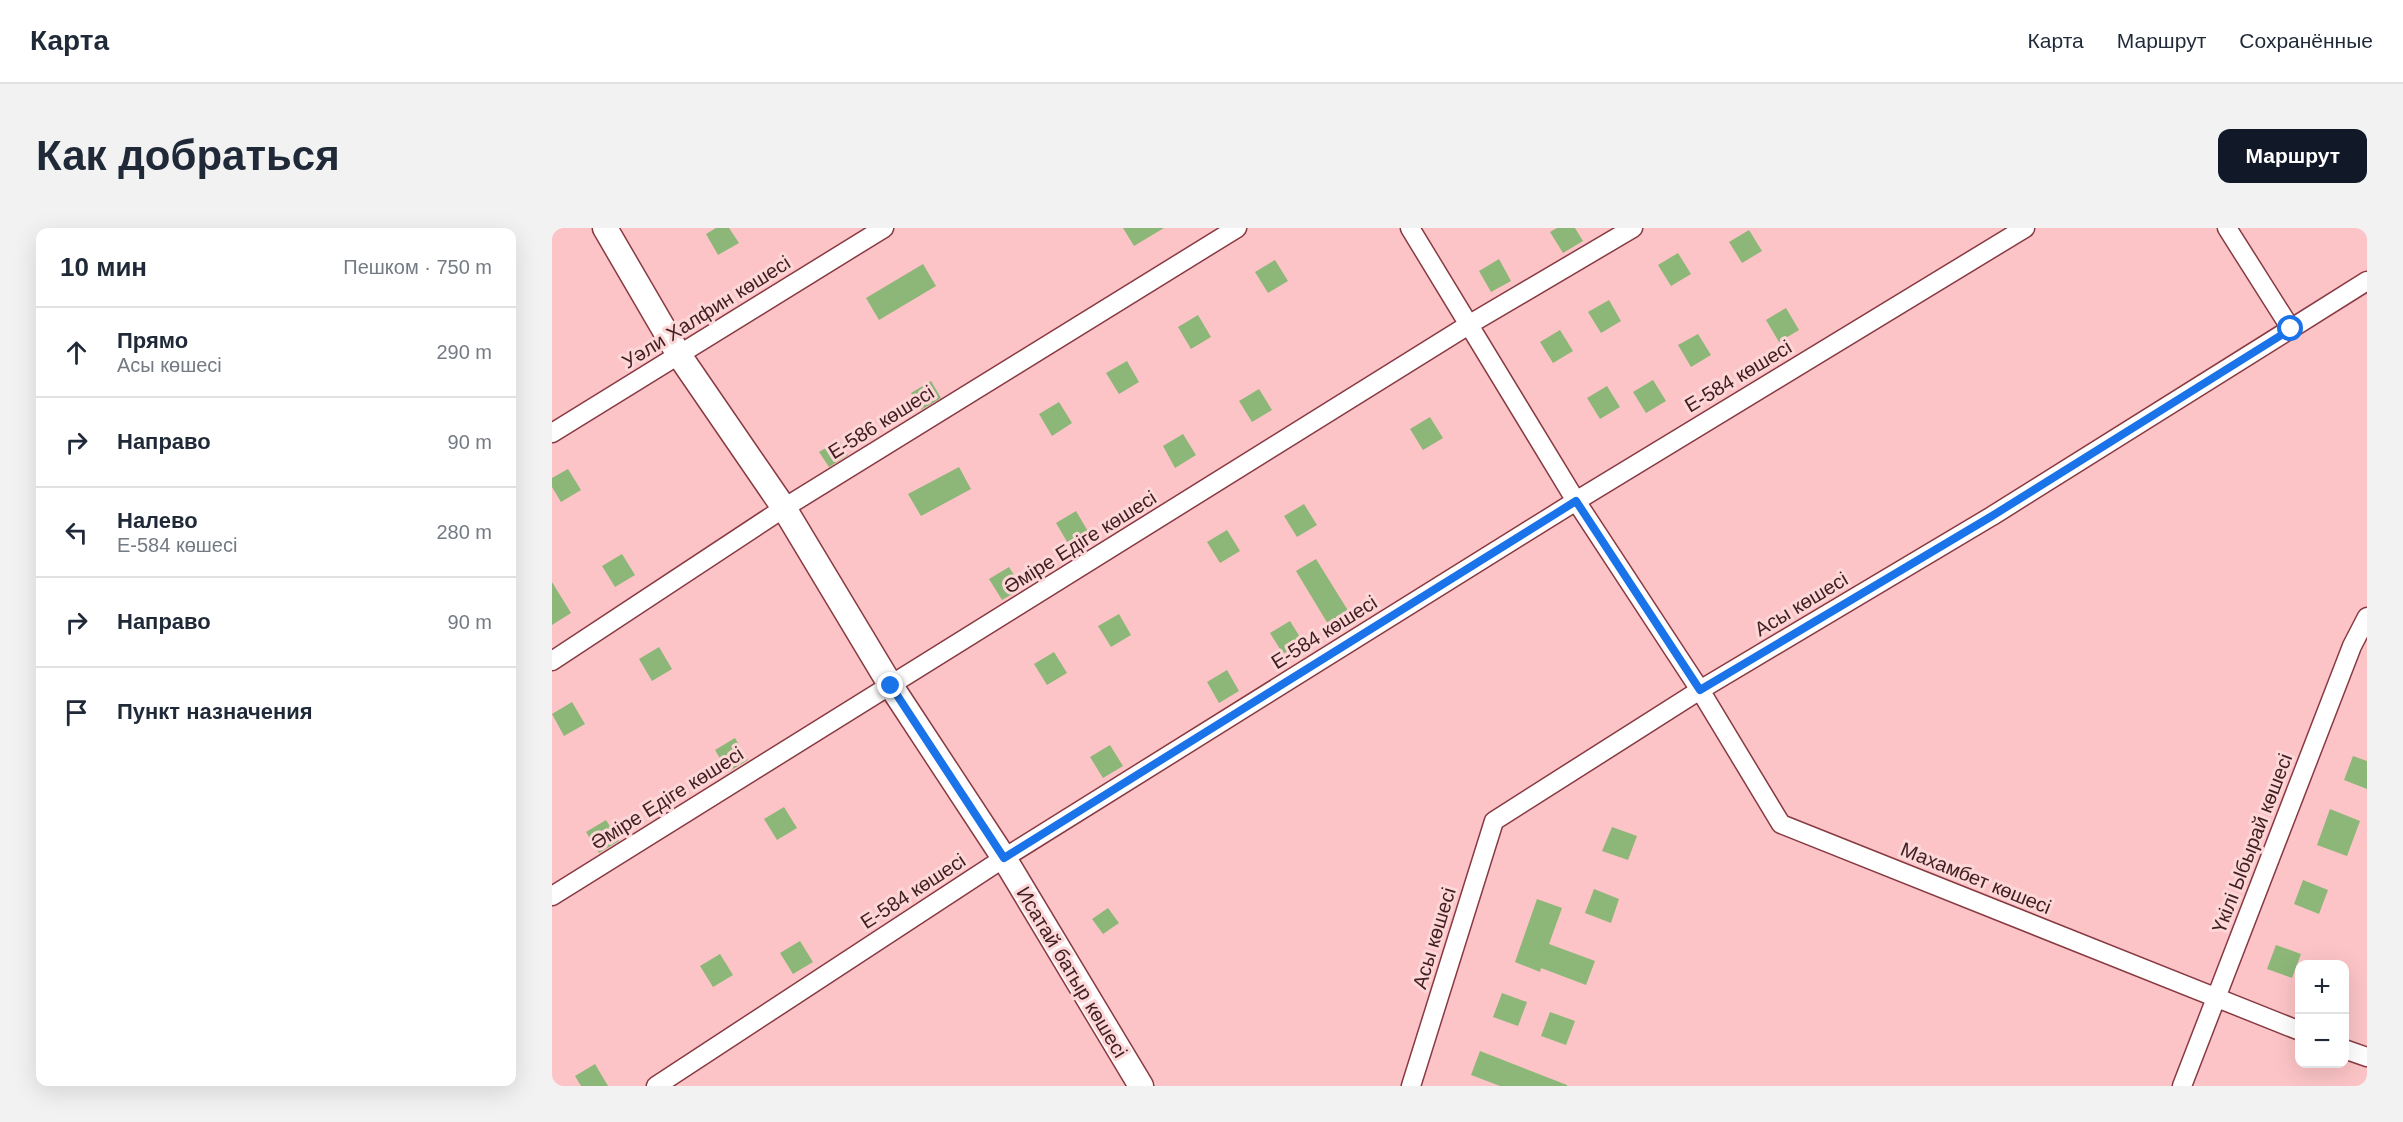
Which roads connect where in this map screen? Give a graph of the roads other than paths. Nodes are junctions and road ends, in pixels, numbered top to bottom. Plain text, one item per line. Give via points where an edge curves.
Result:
1 (605, 228) edge
2 (884, 228) edge
3 (1237, 228) edge
4 (1410, 228) edge
5 (1633, 228) edge
6 (2025, 228) edge
7 (2227, 228) edge
8 (2367, 281) edge
9 (1470, 324) junction
10 (2291, 329) junction
11 (679, 354) junction
12 (552, 433) edge
13 (1576, 501) junction
14 (784, 508) junction
15 (2367, 617) edge
16 (552, 661) edge
17 (891, 686) junction
18 (1700, 690) junction
19 (1004, 858) junction
20 (552, 896) edge
21 (2215, 999) junction
22 (2295, 1029) edge
23 (2349, 1051) edge
24 (2367, 1057) edge
25 (656, 1086) edge
26 (1141, 1086) edge
27 (1411, 1086) edge
28 (2182, 1086) edge

1 - 11 street, Исатай батыр көшесі
2 - 11 street, Уәли Халфин көшесі
3 - 14 street, Е-586 көшесі
4 - 9 street, Махамбет көшесі
5 - 9 street, Әміре Едіге көшесі
6 - 13 street, Е-584 көшесі
7 - 10 street
8 - 10 street, Асы көшесі
9 - 13 street, Махамбет көшесі
9 - 17 street, Әміре Едіге көшесі
10 - 18 street, Асы көшесі via 1992,516
11 - 12 street, Уәли Халфин көшесі
11 - 14 street, Исатай батыр көшесі
13 - 18 street, Махамбет көшесі
13 - 19 street, Е-584 көшесі
14 - 16 street, Е-586 көшесі
14 - 17 street, Исатай батыр көшесі
15 - 21 street, Үкілі Ыбырай көшесі via 2352,646
17 - 19 street, Исатай батыр көшесі
17 - 20 street, Әміре Едіге көшесі
18 - 21 street, Махамбет көшесі via 1781,824
18 - 27 street, Асы көшесі via 1494,821
19 - 25 street, Е-584 көшесі
19 - 26 street, Исатай батыр көшесі
21 - 22 street, Махамбет көшесі
21 - 28 street, Үкілі Ыбырай көшесі
23 - 24 street

